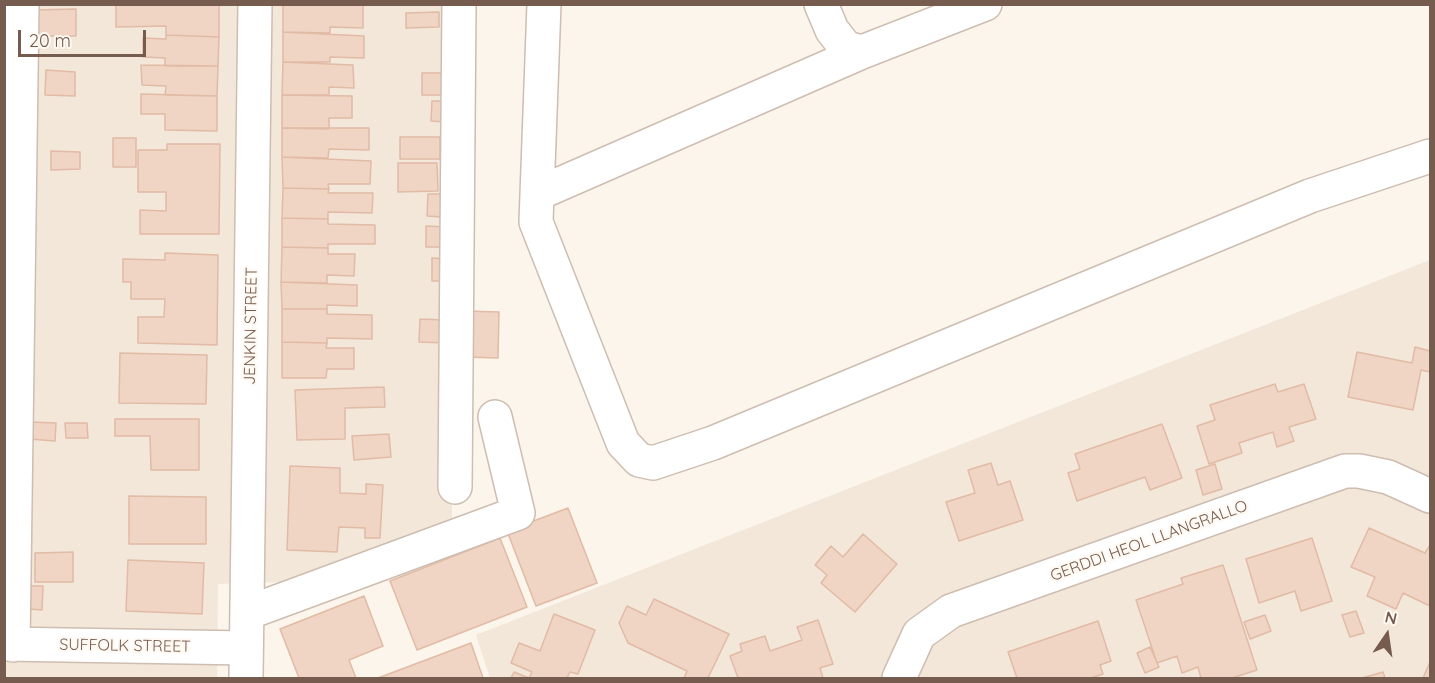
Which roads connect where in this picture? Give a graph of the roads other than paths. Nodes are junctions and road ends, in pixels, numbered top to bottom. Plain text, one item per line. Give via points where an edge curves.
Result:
1 (22, 4) edge
2 (255, 4) edge
3 (459, 4) edge
4 (544, 4) edge
5 (821, 4) edge
6 (985, 4) edge
7 (862, 52) junction
8 (1431, 156) edge
9 (537, 194) junction
10 (495, 417) dead end
11 (455, 487) dead end
12 (1431, 496) edge
13 (247, 613) junction
14 (9, 645) edge
15 (246, 663) edge
16 (898, 678) edge

1 - 14 street
2 - 13 street, JENKIN STREET
3 - 11 street
4 - 9 street
5 - 7 street via 832,30 846,48
6 - 7 street
7 - 9 street
8 - 9 street via 1310,196 713,443 653,464 639,460 623,443 536,222
10 - 13 street via 518,513
12 - 16 street, GERDDI HEOL LLANGRALLO via 1388,477 1345,471 951,611 919,634
13 - 15 street, JENKIN STREET
14 - 15 street, SUFFOLK STREET

